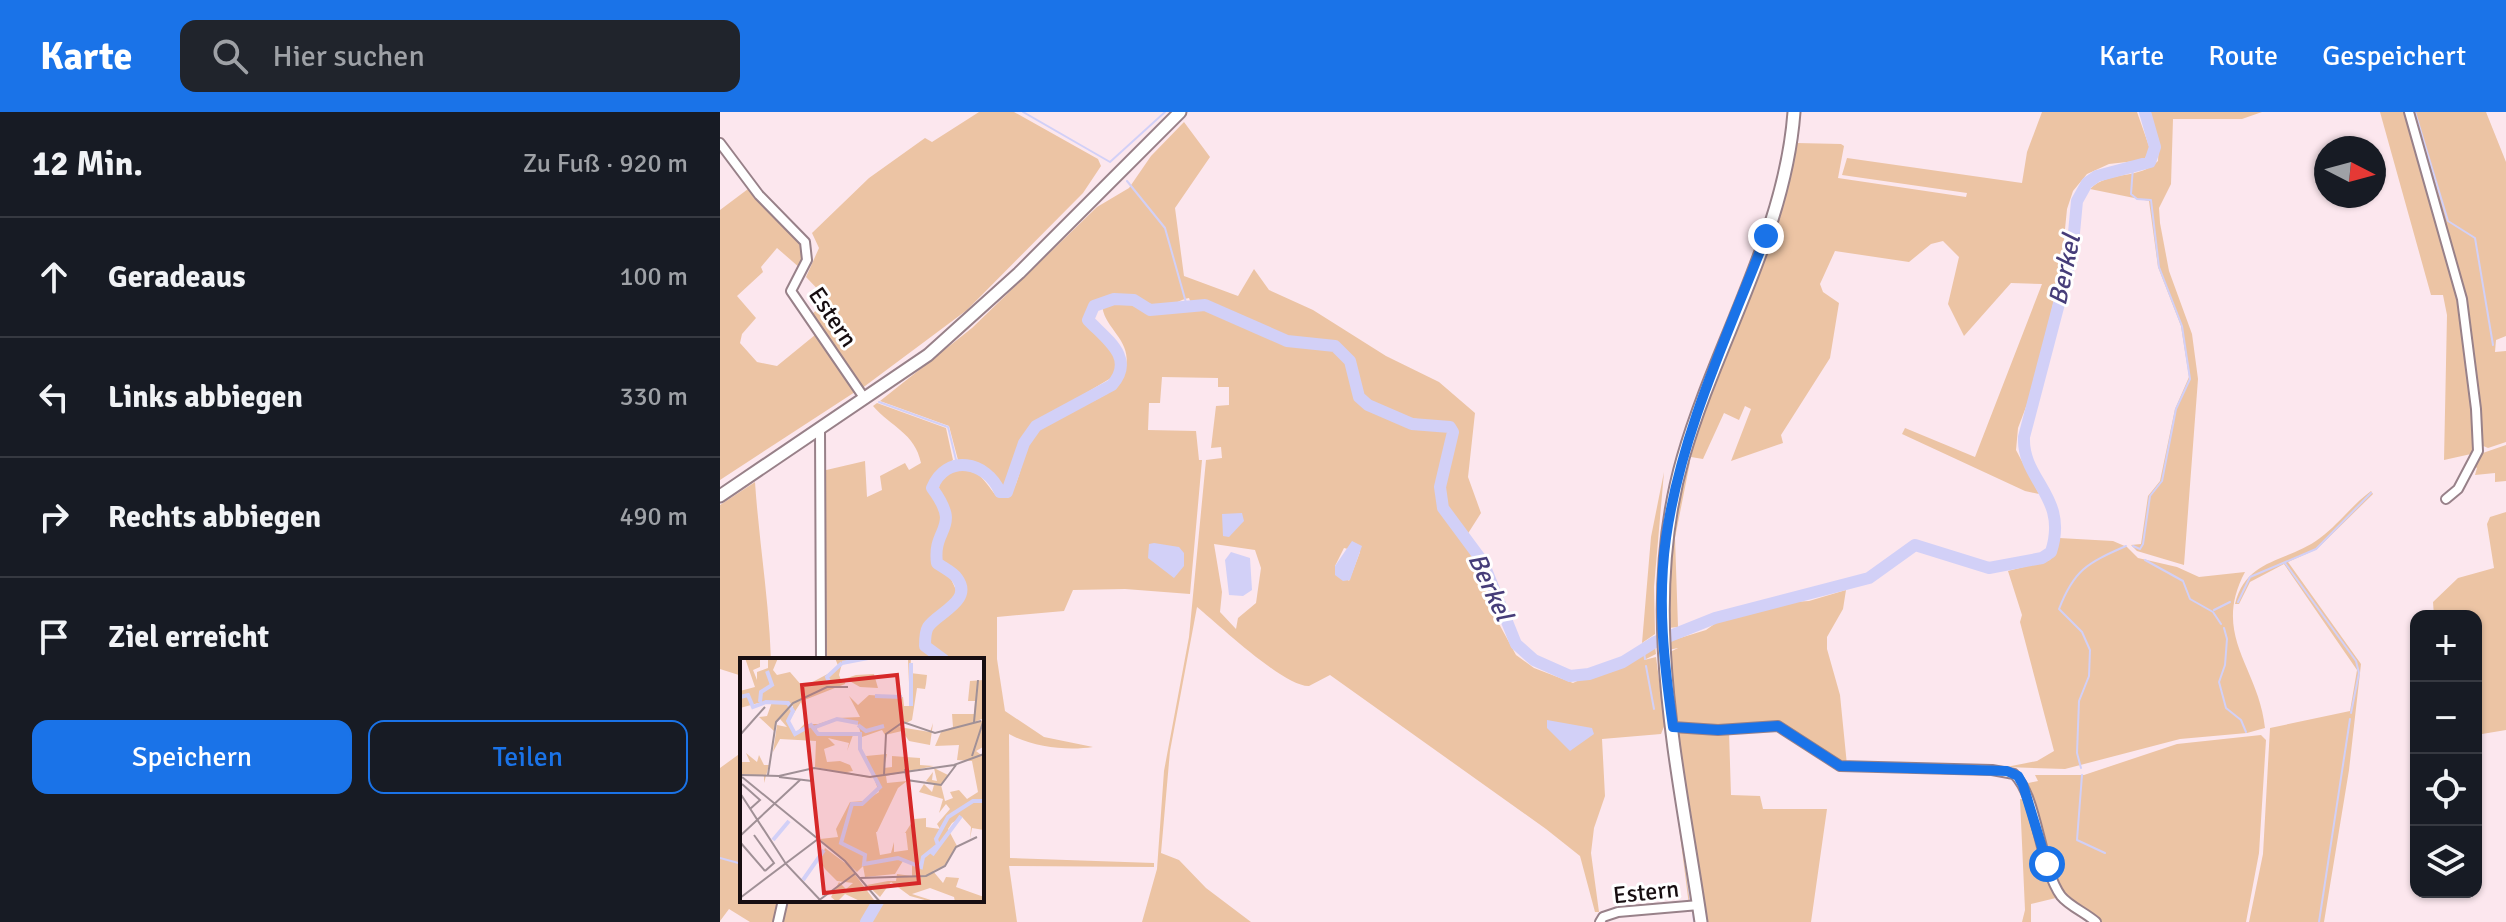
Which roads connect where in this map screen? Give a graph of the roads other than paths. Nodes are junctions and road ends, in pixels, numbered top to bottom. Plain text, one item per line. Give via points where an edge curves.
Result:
1 (1180, 112) edge
2 (1794, 112) edge
3 (2409, 112) edge
4 (720, 143) edge
5 (865, 399) junction
6 (820, 430) junction
7 (720, 496) edge
8 (2446, 499) dead end
9 (821, 658) edge
10 (1673, 727) junction
11 (783, 902) edge
12 (1699, 905) junction
13 (778, 922) edge
14 (1600, 922) edge
15 (1701, 922) edge
16 (2096, 922) edge

1 - 5 street via 976,314
2 - 10 street via 1775,209 1679,473 1665,540 1661,620
3 - 8 street via 2462,299 2476,409 2478,451 2458,489
4 - 5 street, Estern via 759,195 805,242 806,263 791,291
5 - 6 street
6 - 7 street
6 - 9 street
10 - 12 street
10 - 16 street via 1778,726 1840,766 2014,774 2023,785 2062,898
11 - 13 street
12 - 14 street, Estern via 1618,912
12 - 15 street

